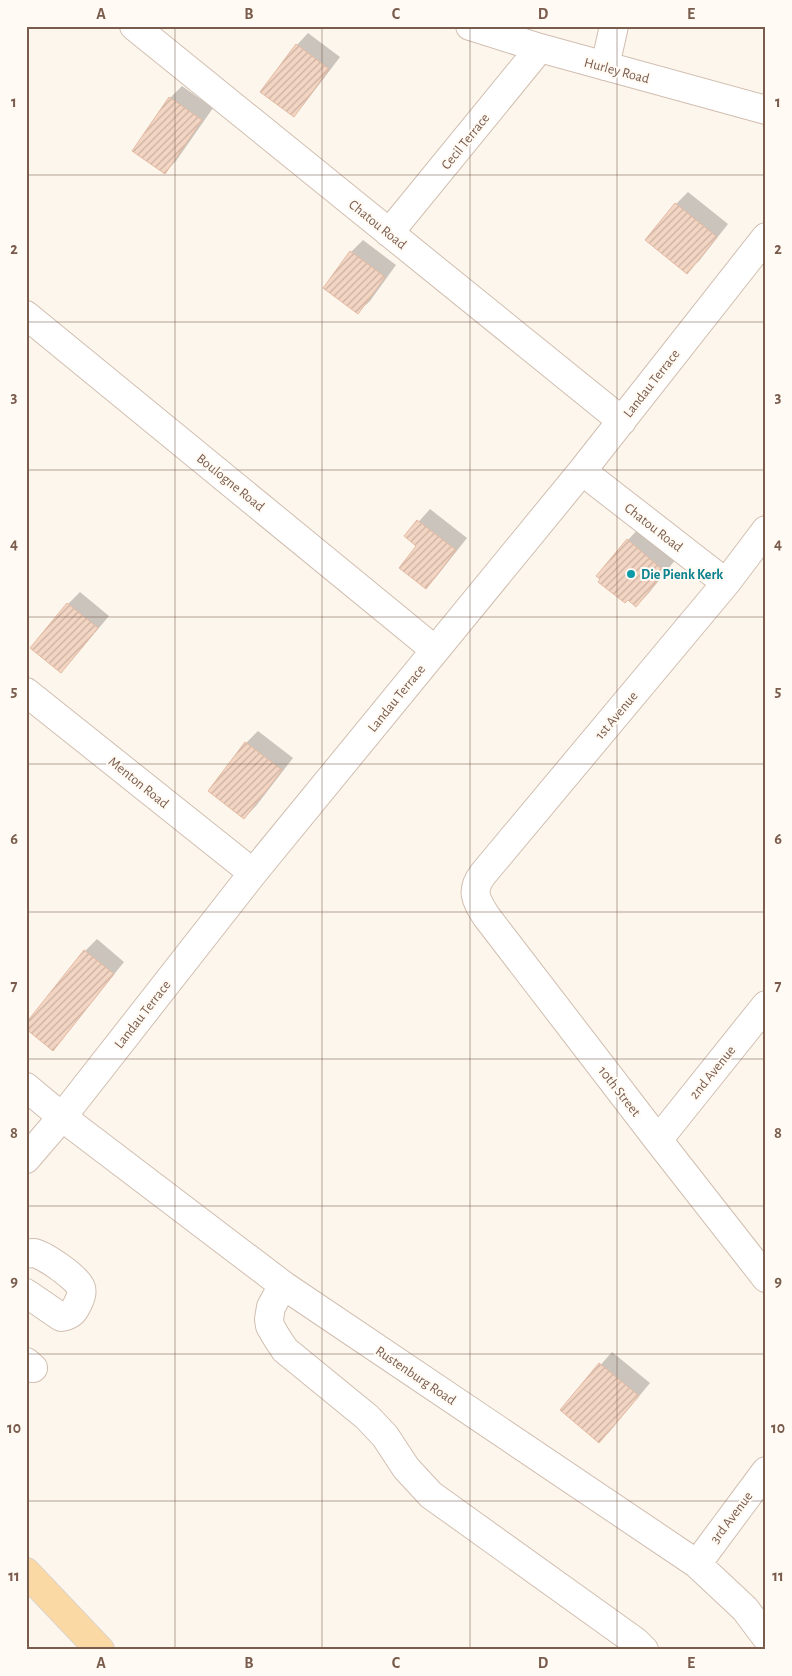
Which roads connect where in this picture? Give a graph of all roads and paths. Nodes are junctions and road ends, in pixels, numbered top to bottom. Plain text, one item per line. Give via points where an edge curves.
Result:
1 (134, 26) edge
2 (470, 26) edge
3 (614, 26) edge
4 (540, 48) junction
5 (605, 66) junction
6 (766, 110) edge
7 (389, 233) junction
8 (766, 237) edge
9 (26, 315) edge
10 (622, 421) junction
11 (582, 471) junction
12 (766, 530) edge
13 (726, 584) junction
14 (435, 650) junction
15 (26, 692) edge
16 (253, 873) junction
17 (477, 901) joint
18 (766, 1005) edge
19 (26, 1087) edge
20 (62, 1116) junction
21 (658, 1140) junction
22 (26, 1159) edge
23 (26, 1254) edge
24 (766, 1278) edge
25 (283, 1285) junction
26 (26, 1293) edge
27 (766, 1471) edge
28 (697, 1564) junction
29 (26, 1572) edge
30 (766, 1637) edge
31 (100, 1650) edge
32 (644, 1650) edge

1 - 7 street, Chatou Road
2 - 4 street, Hurley Road
3 - 5 street
4 - 5 street, Hurley Road
4 - 7 street, Cecil Terrace
5 - 6 street, Hurley Road
7 - 10 street, Chatou Road
8 - 10 street, Landau Terrace
9 - 14 street, Boulogne Road
10 - 11 street, Landau Terrace
11 - 13 street, Chatou Road
11 - 14 street, Landau Terrace
12 - 13 street, 1st Avenue
13 - 17 street, 1st Avenue via 478,881 475,890
14 - 16 street, Landau Terrace
15 - 16 street, Menton Road
16 - 20 street, Landau Terrace
17 - 21 street, 10th Street
18 - 21 street, 2nd Avenue
19 - 20 street, Rustenburg Road
20 - 22 street, Landau Terrace
20 - 25 street, Rustenburg Road
21 - 24 street, 10th Street
23 - 26 street via 42,1257 70,1275 81,1292 74,1311 64,1317
25 - 28 street, Rustenburg Road
25 - 32 street via 271,1307 270,1326 285,1350 367,1417 431,1495
27 - 28 street, 3rd Avenue
28 - 30 street, Rustenburg Road via 744,1610
29 - 31 main road

